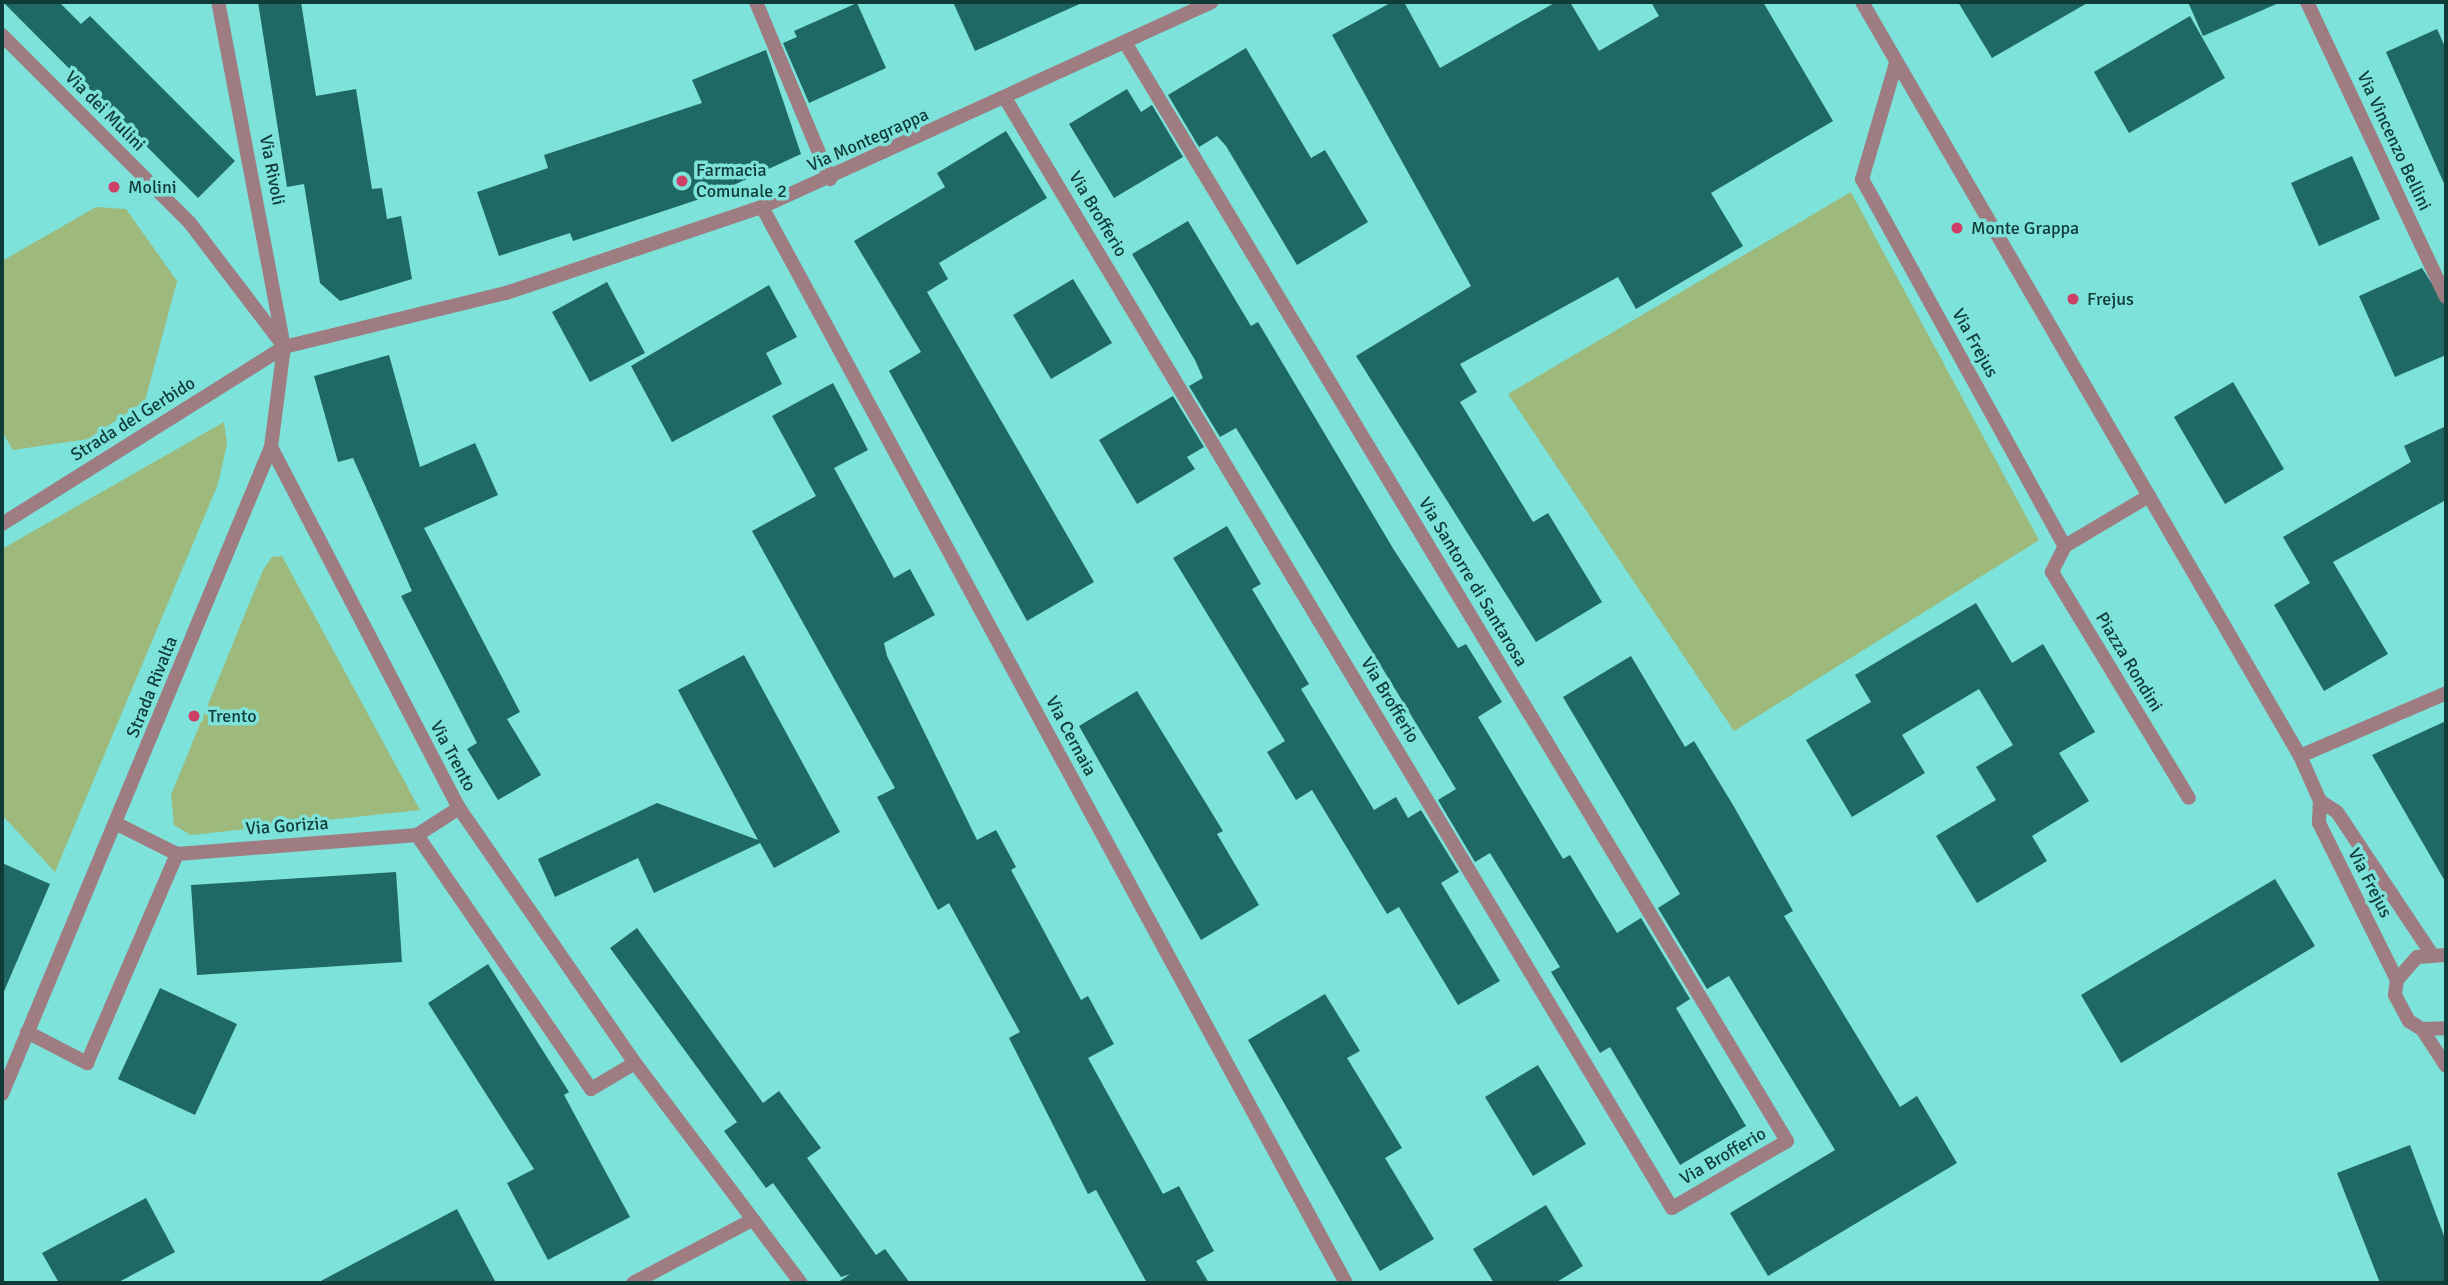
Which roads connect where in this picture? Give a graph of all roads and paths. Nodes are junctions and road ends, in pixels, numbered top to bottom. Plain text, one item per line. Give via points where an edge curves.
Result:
1 (218, 2) edge
2 (756, 2) edge
3 (1212, 2) edge
4 (1862, 2) edge
5 (2307, 2) edge
6 (3, 39) edge
7 (1126, 44) junction
8 (1896, 63) junction
9 (1006, 98) junction
10 (830, 179) junction
11 (762, 207) junction
12 (2446, 297) edge
13 (284, 347) junction
14 (271, 447) junction
15 (2150, 496) junction
16 (2, 524) edge
17 (2065, 546) junction
18 (2446, 693) edge
19 (2300, 756) junction
20 (2189, 798) dead end
21 (2320, 801) junction
22 (459, 808) junction
23 (117, 824) junction
24 (417, 835) junction
25 (177, 854) junction
26 (2431, 953) junction
27 (2446, 955) edge
28 (2397, 980) junction
29 (2446, 1028) edge
30 (2422, 1029) junction
31 (27, 1032) junction
32 (635, 1063) junction
33 (2446, 1066) edge
34 (2, 1094) edge
35 (1787, 1141) joint
36 (752, 1220) junction
37 (633, 1283) edge
38 (801, 1283) edge
39 (1346, 1283) edge

1 - 13 street, Via Rivoli
2 - 10 street
3 - 7 street, Via Montegrappa
4 - 8 street, Via Frejus
5 - 12 street, Via Vincenzo Bellini
6 - 13 street, Via dei Mulini via 190,223
7 - 9 street, Via Montegrappa
7 - 35 street, Via Santorre di Santarosa
8 - 15 street, Via Frejus
8 - 17 street, Via Frejus via 1862,179
9 - 10 street, Via Montegrappa
9 - 35 street, Via Brofferio via 1672,1208
10 - 11 street, Via Montegrappa
11 - 13 street, Via Montegrappa via 506,293
11 - 39 street, Via Cernaia
13 - 14 street, Strada Rivalta
13 - 16 street, Strada del Gerbido
14 - 22 street, Via Trento
14 - 23 street, Strada Rivalta
15 - 17 street
15 - 19 street, Via Frejus
17 - 20 street, Piazza Rondini via 2052,572
18 - 19 street
19 - 21 street, Via Frejus
21 - 26 street, Via Frejus via 2337,812
21 - 28 street, Via Frejus via 2319,823
22 - 24 street, Via Gorizia
22 - 32 street, Via Trento
23 - 25 street
23 - 31 street, Strada Rivalta
24 - 25 street, Via Gorizia
24 - 32 street via 591,1089
25 - 31 street via 87,1063
26 - 27 street
26 - 28 street via 2417,957
28 - 30 street, Via Frejus via 2399,1009
29 - 30 street
30 - 33 street
31 - 34 street, Strada Rivalta
32 - 36 street, Via Trento
36 - 37 street
36 - 38 street, Via Trento

